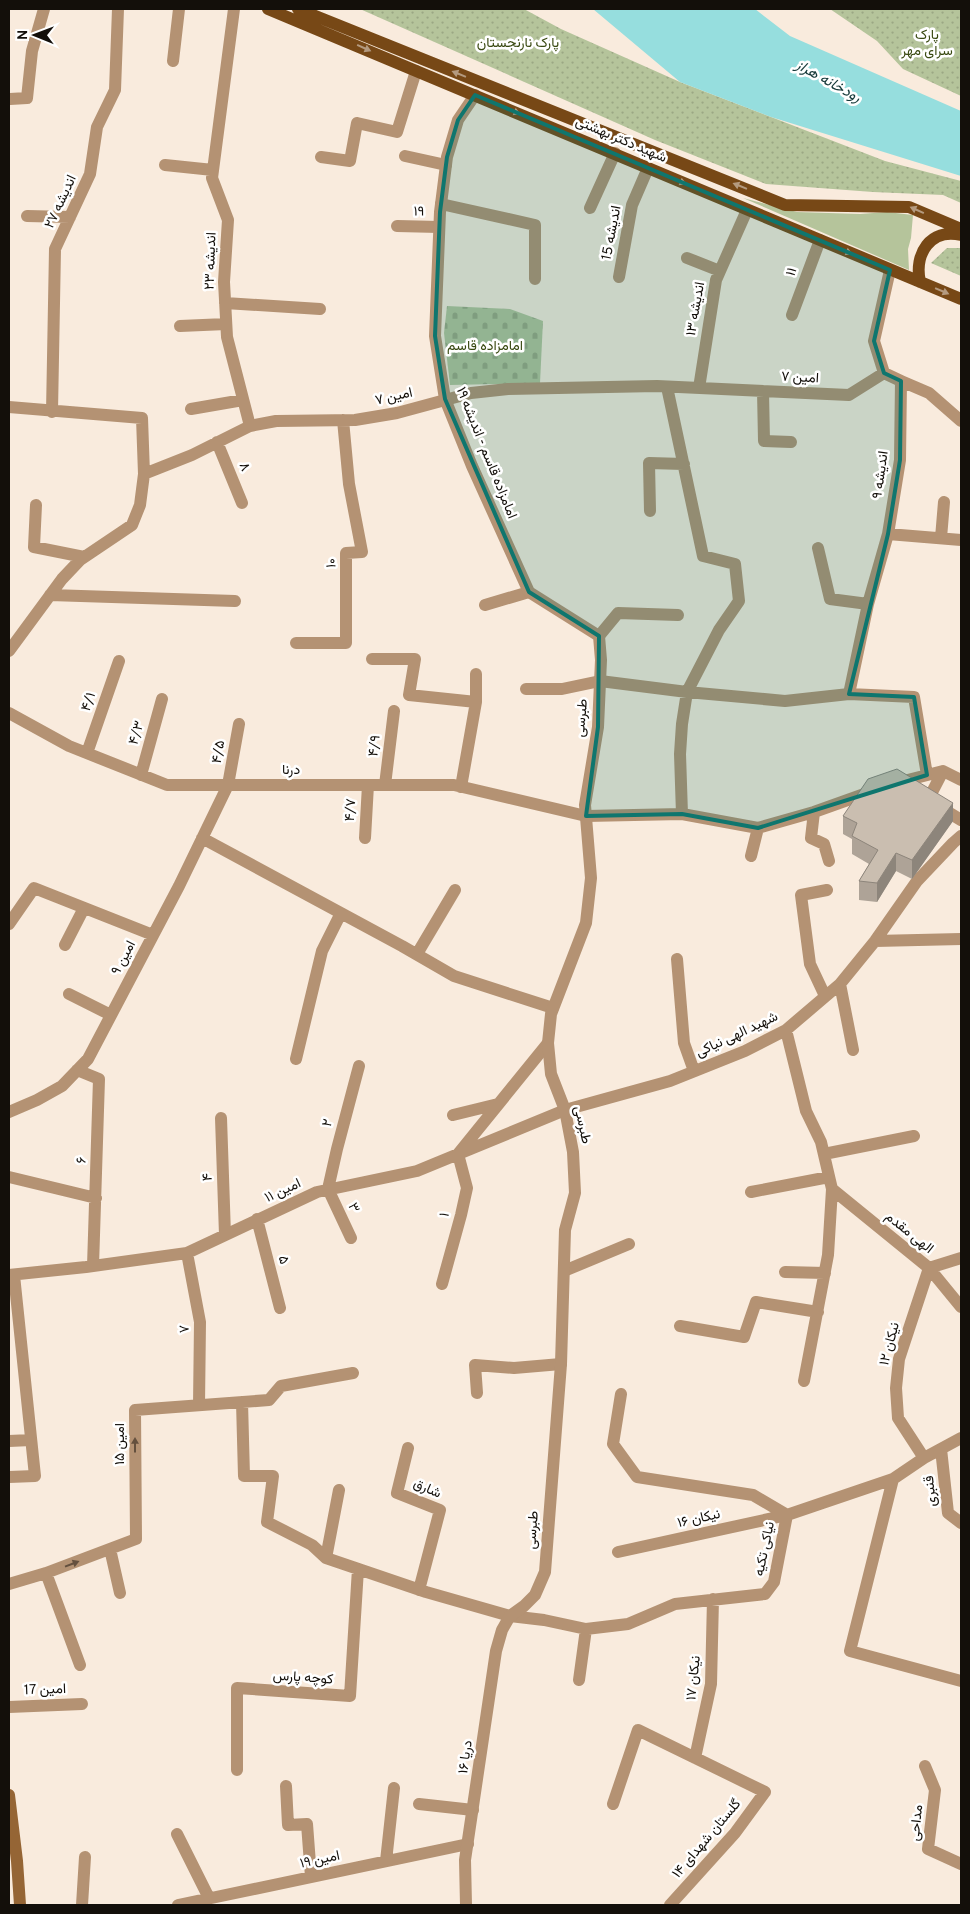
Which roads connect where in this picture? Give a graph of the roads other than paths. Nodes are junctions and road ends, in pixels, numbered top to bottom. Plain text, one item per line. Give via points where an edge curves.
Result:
1 (44, 9) edge
2 (118, 9) edge
3 (179, 9) edge
4 (234, 9) edge
5 (268, 9) edge
6 (298, 9) edge
7 (173, 61) dead end
8 (416, 71) junction
9 (475, 95) junction
10 (10, 99) edge
11 (615, 153) junction
12 (405, 156) dead end
13 (321, 157) dead end
14 (165, 165) dead end
15 (446, 165) junction
16 (648, 168) junction
17 (213, 170) junction
18 (441, 204) junction
19 (590, 208) dead end
20 (746, 210) junction
21 (27, 216) dead end
22 (70, 216) junction
23 (397, 226) dead end
24 (439, 227) junction
25 (961, 229) edge
26 (961, 234) edge
27 (820, 240) junction
28 (687, 258) dead end
29 (890, 270) junction
30 (720, 271) junction
31 (618, 277) dead end
32 (536, 279) dead end
33 (920, 282) junction
34 (961, 299) edge
35 (225, 303) junction
36 (320, 309) dead end
37 (792, 315) dead end
38 (226, 324) junction
39 (180, 326) dead end
40 (884, 373) junction
41 (901, 381) junction
42 (667, 387) junction
43 (698, 388) junction
44 (762, 391) junction
45 (445, 399) junction
46 (243, 400) junction
47 (9, 407) edge
48 (191, 409) dead end
49 (52, 412) junction
50 (343, 420) junction
51 (961, 421) edge
52 (250, 426) junction
53 (217, 442) junction
54 (791, 442) dead end
55 (684, 464) junction
56 (144, 474) junction
57 (944, 502) dead end
58 (242, 504) dead end
59 (36, 505) dead end
60 (650, 511) dead end
61 (888, 534) junction
62 (941, 538) junction
63 (961, 540) edge
64 (818, 548) dead end
65 (84, 557) junction
66 (529, 592) junction
67 (50, 595) junction
68 (235, 601) dead end
69 (485, 604) dead end
70 (868, 604) junction
71 (678, 615) dead end
72 (599, 636) junction
73 (296, 644) dead end
74 (10, 647) edge
75 (372, 659) dead end
76 (119, 662) dead end
77 (476, 674) dead end
78 (600, 682) junction
79 (526, 690) dead end
80 (687, 692) junction
81 (849, 694) junction
82 (162, 699) dead end
83 (476, 702) junction
84 (394, 711) dead end
85 (9, 713) edge
86 (239, 724) dead end
87 (88, 753) junction
88 (943, 771) junction
89 (141, 775) junction
90 (926, 775) junction
91 (961, 780) edge
92 (228, 785) junction
93 (368, 785) junction
94 (385, 785) junction
95 (461, 787) junction
96 (814, 812) junction
97 (682, 814) junction
98 (586, 816) junction
99 (961, 820) edge
100 (758, 828) junction
101 (961, 836) edge
102 (202, 838) junction
103 (364, 838) dead end
104 (751, 856) dead end
105 (829, 861) dead end
106 (455, 890) dead end
107 (827, 890) dead end
108 (84, 908) junction
109 (341, 913) junction
110 (9, 924) edge
111 (153, 935) junction
112 (961, 939) edge
113 (875, 940) junction
114 (65, 945) dead end
115 (416, 954) junction
116 (677, 960) dead end
117 (840, 984) junction
118 (69, 994) dead end
119 (825, 996) junction
120 (553, 1008) junction
121 (111, 1015) junction
122 (786, 1030) junction
123 (548, 1044) junction
124 (853, 1050) dead end
125 (296, 1059) dead end
126 (359, 1066) dead end
127 (77, 1070) junction
128 (694, 1071) junction
129 (498, 1104) junction
130 (565, 1110) junction
131 (9, 1112) edge
132 (453, 1115) dead end
133 (221, 1118) dead end
134 (914, 1136) dead end
135 (458, 1154) junction
136 (824, 1154) junction
137 (9, 1176) edge
138 (830, 1183) junction
139 (328, 1189) junction
140 (751, 1192) dead end
141 (96, 1198) junction
142 (257, 1219) junction
143 (225, 1235) junction
144 (351, 1238) dead end
145 (629, 1244) dead end
146 (187, 1253) junction
147 (961, 1258) edge
148 (93, 1266) junction
149 (929, 1268) junction
150 (564, 1271) junction
151 (785, 1272) dead end
152 (825, 1273) junction
153 (12, 1275) edge
154 (442, 1284) dead end
155 (280, 1308) dead end
156 (961, 1308) edge
157 (818, 1312) junction
158 (680, 1326) dead end
159 (561, 1364) junction
160 (353, 1373) dead end
161 (804, 1381) dead end
162 (476, 1393) dead end
163 (621, 1394) dead end
164 (242, 1402) junction
165 (199, 1405) junction
166 (961, 1438) edge
167 (31, 1440) junction
168 (9, 1441) edge
169 (408, 1448) dead end
170 (941, 1449) junction
171 (924, 1458) junction
172 (9, 1477) edge
173 (893, 1479) junction
174 (339, 1490) dead end
175 (787, 1515) junction
176 (961, 1523) edge
177 (110, 1549) junction
178 (618, 1552) dead end
179 (326, 1558) junction
180 (358, 1569) junction
181 (46, 1573) junction
182 (9, 1584) edge
183 (419, 1590) junction
184 (120, 1593) dead end
185 (713, 1599) junction
186 (510, 1616) junction
187 (586, 1629) junction
188 (80, 1665) dead end
189 (579, 1680) dead end
190 (961, 1681) edge
191 (82, 1704) dead end
192 (9, 1707) edge
193 (695, 1758) junction
194 (925, 1766) dead end
195 (237, 1770) dead end
196 (286, 1786) dead end
197 (394, 1788) dead end
198 (9, 1797) edge
199 (419, 1804) dead end
200 (613, 1804) dead end
201 (473, 1810) junction
202 (177, 1834) dead end
203 (468, 1844) junction
204 (85, 1857) dead end
205 (386, 1861) junction
206 (961, 1864) edge
207 (310, 1877) junction
208 (209, 1898) junction
209 (20, 1905) edge
210 (82, 1905) edge
211 (178, 1905) edge
212 (466, 1905) edge
213 (670, 1905) edge

1 - 10 street via 32,51 27,98
2 - 22 street, اندیشه ۲۷ via 115,90 97,127 90,174
3 - 7 street
4 - 17 street, اندیشه ۲۳
5 -> 8 main road, شهید دکتر بهشتی
25 -> 6 main road, شهید دکتر بهشتی via 909,206 785,205
8 - 9 main road, شهید دکتر بهشتی
8 - 13 street via 397,132 356,123 350,161
9 -> 11 main road, شهید دکتر بهشتی
9 - 15 street, امامزاده قاسم - اندیشه ۱۹ via 458,120
11 - 16 main road, شهید دکتر بهشتی
11 - 19 street
12 - 15 street
14 - 17 street
15 - 18 street, امامزاده قاسم - اندیشه ۱۹
16 -> 20 main road, شهید دکتر بهشتی
16 - 31 street, اندیشه 15 via 632,205
17 - 35 street, اندیشه ۲۳ via 212,178 228,220
18 - 24 street, امامزاده قاسم - اندیشه ۱۹
18 - 32 street via 535,226
20 - 27 main road, شهید دکتر بهشتی
20 - 30 street, اندیشه ۱۳
21 - 22 street
22 - 49 street, اندیشه ۲۷ via 55,249
23 - 24 street, ۱۹
24 - 45 street, امامزاده قاسم - اندیشه ۱۹ via 435,336
26 - 33 main road via 942,235 924,249 919,259
27 -> 29 main road, شهید دکتر بهشتی
27 - 37 street, ۱۱
28 - 30 street
29 - 33 main road, شهید دکتر بهشتی
29 - 40 street via 874,342
30 - 43 street, اندیشه ۱۳
33 -> 34 main road, شهید دکتر بهشتی
35 - 36 street
35 - 38 street, اندیشه ۲۳
38 - 39 street
38 - 46 street, اندیشه ۲۳
40 - 41 street
40 - 44 street, امین ۷ via 849,396
41 - 51 street via 929,393
41 - 61 street, اندیشه ۹ via 900,460
42 - 43 street, امین ۷
42 - 45 street, امین ۷ via 508,389
42 - 55 street
43 - 44 street, امین ۷
44 - 54 street via 764,441
45 - 50 street, امین ۷ via 397,413
45 - 66 street, امامزاده قاسم - اندیشه ۱۹
46 - 48 street
46 - 52 street, اندیشه ۲۳
47 - 49 street
49 - 56 street via 142,418
50 - 52 street, امین ۷ via 276,421
50 - 73 street, ۱۰ via 349,484 362,552 346,553 346,643
52 - 53 street, امین ۷
53 - 56 street, امین ۷
53 - 58 street, ۸
55 - 60 street via 649,463
55 - 80 street via 702,556 735,564 739,601 719,630
56 - 65 street via 140,505 132,525
57 - 62 street
59 - 65 street via 34,547
61 - 62 street
61 - 70 street, اندیشه ۹
62 - 63 street
64 - 70 street via 830,599
65 - 67 street
66 - 69 street
66 - 72 street
67 - 68 street
67 - 74 street
70 - 81 street, اندیشه ۹
71 - 72 street via 618,614
72 - 78 street, طبرسی
75 - 83 street via 414,659 409,695
76 - 87 street, ۴/۱
77 - 83 street
78 - 79 street via 562,689
78 - 80 street
78 - 98 street, طبرسی via 598,726
80 - 81 street via 785,701
80 - 97 street via 680,754
81 - 90 street via 914,698
82 - 89 street, ۴/۳
83 - 95 street
84 - 94 street, ۴/۹
85 - 87 street, درنا
86 - 92 street, ۴/۵
87 - 89 street, درنا
88 - 90 street
88 - 91 street
88 - 99 street via 928,800
89 - 92 street, درنا via 167,785
90 - 96 street
92 - 93 street, درنا
92 - 102 street, امین ۹
93 - 94 street, درنا
93 - 103 street, ۴/۷
94 - 95 street, درنا
95 - 98 street, درنا
96 - 100 street
96 - 105 street via 811,838 824,844
97 - 98 street, درنا
97 - 100 street, درنا
98 - 120 street, طبرسی via 591,878 586,923
100 - 104 street
101 - 113 street, شهید الهی نیاکی via 917,881
102 - 109 street
102 - 111 street, امین ۹
106 - 115 street
107 - 119 street via 801,895 810,964
108 - 110 street via 34,888
108 - 111 street
108 - 114 street
109 - 115 street
109 - 125 street via 322,951
111 - 121 street, امین ۹
112 - 113 street
113 - 117 street, شهید الهی نیاکی
115 - 120 street via 454,976
116 - 128 street via 684,1043
117 - 119 street, شهید الهی نیاکی
117 - 124 street
118 - 121 street
119 - 122 street, شهید الهی نیاکی
120 - 123 street, طبرسی
121 - 127 street, امین ۹ via 88,1059
122 - 128 street, شهید الهی نیاکی
122 - 136 street via 806,1111 822,1142
123 - 129 street
123 - 130 street, طبرسی via 551,1074
126 - 139 street, ۲
127 - 131 street, امین ۹ via 62,1086
127 - 141 street, ۶ via 100,1079
128 - 130 street, شهید الهی نیاکی via 670,1081
129 - 132 street
129 - 135 street
130 - 135 street, امین ۱۱
130 - 150 street, طبرسی via 573,1152 575,1193 565,1230
133 - 143 street, ۴
134 - 136 street
135 - 139 street, امین ۱۱ via 417,1171
135 - 154 street, ۱ via 466,1188 462,1215
136 - 138 street
137 - 141 street
138 - 140 street
138 - 149 street, الهی مقدم
138 - 152 street
139 - 142 street, امین ۱۱
139 - 144 street, ۳
141 - 148 street, ۶
142 - 143 street, امین ۱۱
142 - 155 street, ۵
143 - 146 street, امین ۱۱
145 - 150 street
146 - 148 street, امین ۱۱
146 - 165 street, ۷ via 200,1322
147 - 149 street
148 - 153 street, امین ۱۱
149 - 156 street, الهی مقدم
149 - 171 street, نیکان ۱۲ via 899,1359 896,1388 898,1418
150 - 159 street, طبرسی
151 - 152 street
152 - 157 street
153 - 167 street
157 - 158 street via 756,1302 744,1337
157 - 161 street
159 - 162 street via 514,1368 475,1366
159 - 186 street, طبرسی via 545,1572 535,1595
160 - 164 street, امین ۱۵ via 281,1386 269,1400
163 - 175 street via 613,1444 637,1477 753,1495
164 - 165 street, امین ۱۵
164 - 179 street via 244,1476 273,1476 267,1522 312,1545
177 -> 165 street, امین ۱۵ via 136,1539 136,1410
166 - 170 street, نیکان ۱۶
167 - 168 street
167 - 172 street via 35,1476
169 - 183 street, شارق via 397,1493 440,1510
170 - 171 street, نیکان ۱۶
170 - 176 street, قنبری via 948,1513
171 - 173 street, نیکان ۱۶
173 - 175 street, نیکان ۱۶
173 - 190 street via 850,1651
174 - 179 street
175 - 178 street, نیکان ۱۶
175 - 185 street, نیاکی تکیه via 774,1582 765,1594
181 -> 177 street, امین ۱۵
177 - 184 street
179 - 180 street, نیاکی تکیه
180 - 183 street, نیاکی تکیه
180 - 195 street, کوچه پارس via 350,1696 238,1688
181 - 182 street, امین ۱۵
181 - 188 street
183 - 186 street, نیاکی تکیه
185 - 187 street, نیاکی تکیه via 675,1604 628,1624
185 - 193 street, نیکان ۱۷ via 711,1684
186 - 187 street, نیاکی تکیه
186 - 201 street, دریا ۱۶ via 496,1651
187 - 189 street
191 - 192 street, امین 17
193 - 200 street via 638,1730
193 - 213 street, گلستان شهدای ۱۴ via 765,1792 735,1833
194 - 206 street, مداحی via 936,1790 928,1849
196 - 207 street via 288,1825 307,1824
197 - 205 street
198 - 209 main road
199 - 201 street
201 - 203 street, دریا ۱۶
202 - 208 street
203 - 205 street, امین ۱۹
203 - 212 street, دریا ۱۶
204 - 210 street
205 - 207 street, امین ۱۹
207 - 208 street, امین ۱۹
208 - 211 street, امین ۱۹

